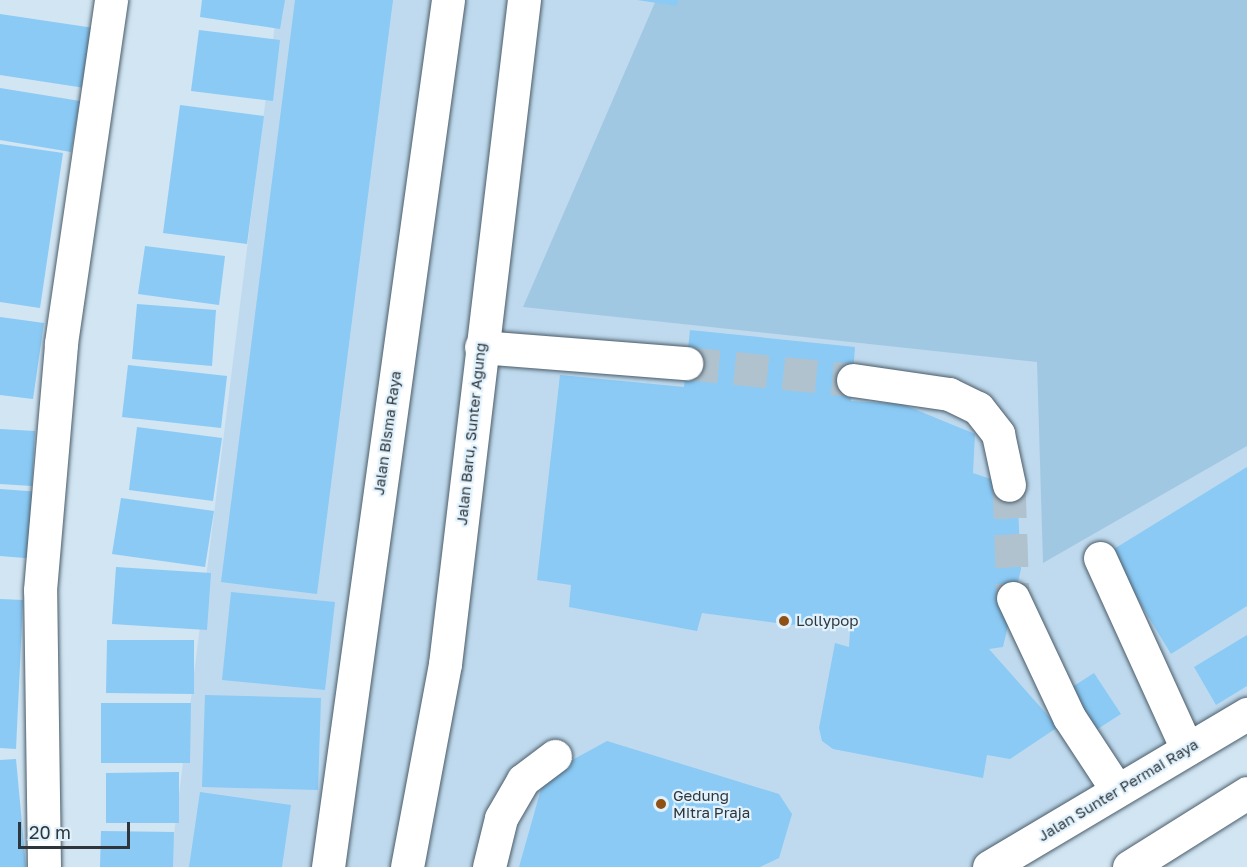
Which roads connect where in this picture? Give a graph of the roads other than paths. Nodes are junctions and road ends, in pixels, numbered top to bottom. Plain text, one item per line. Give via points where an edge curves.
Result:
1 (111, 0) edge
2 (448, 0) edge
3 (524, 0) edge
4 (481, 347) junction
5 (686, 363) tunnel mouth
6 (853, 380) tunnel mouth
7 (1009, 485) tunnel mouth
8 (1100, 558) dead end
9 (1013, 598) tunnel mouth
10 (1247, 714) edge
11 (1187, 749) junction
12 (555, 756) dead end
13 (1118, 790) junction
14 (1247, 793) edge
15 (44, 867) edge
16 (328, 867) edge
17 (407, 867) edge
18 (489, 867) edge
19 (989, 867) edge
20 (1129, 867) edge

1 - 15 street via 61,343 40,590
2 - 16 street, Jalan Bisma Raya
3 - 4 street, Jalan Baru, Sunter Agung
4 - 5 street
4 - 17 street, Jalan Baru, Sunter Agung via 446,664
6 - 7 street via 949,394 978,408 998,434
8 - 11 street
9 - 13 street via 1069,717
10 - 11 street, Jalan Sunter Permai Raya
11 - 13 street, Jalan Sunter Permai Raya
12 - 18 street via 524,780 507,809
13 - 19 street, Jalan Sunter Permai Raya
14 - 20 street

